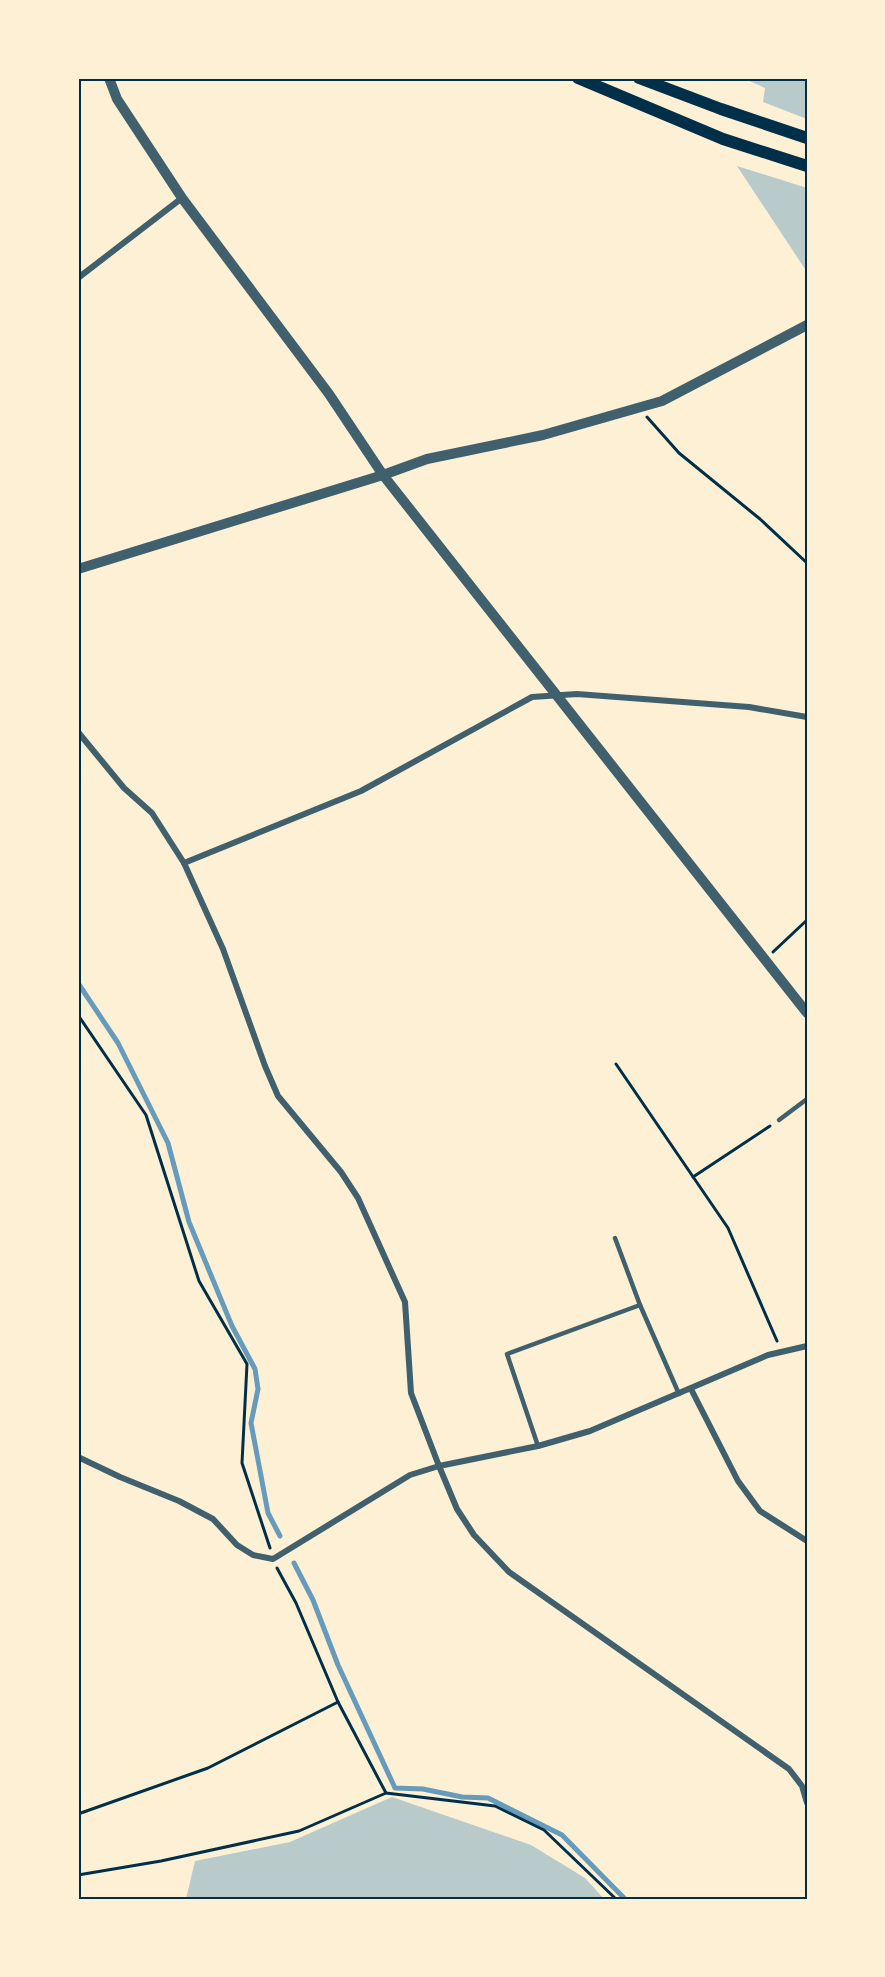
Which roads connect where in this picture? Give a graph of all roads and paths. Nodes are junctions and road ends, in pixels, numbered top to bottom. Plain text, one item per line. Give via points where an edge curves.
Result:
1 (109, 78) edge
2 (578, 78) edge
3 (639, 78) edge
4 (807, 138) edge
5 (807, 166) edge
6 (183, 198) junction
7 (78, 278) edge
8 (807, 325) edge
9 (640, 407) junction
10 (383, 475) junction
11 (807, 563) edge
12 (78, 569) edge
13 (557, 697) junction
14 (807, 717) edge
15 (78, 732) edge
16 (184, 863) junction
17 (807, 920) edge
18 (765, 959) junction
19 (807, 1013) edge
20 (78, 1015) edge
21 (616, 1064) dead end
22 (807, 1099) edge
23 (779, 1119) joint
24 (693, 1177) junction
25 (615, 1239) dead end
26 (640, 1305) junction
27 (807, 1346) edge
28 (781, 1352) junction
29 (691, 1389) junction
30 (679, 1394) junction
31 (538, 1446) junction
32 (78, 1457) edge
33 (439, 1466) junction
34 (807, 1541) edge
35 (272, 1555) junction
36 (338, 1702) junction
37 (386, 1794) junction
38 (807, 1803) edge
39 (78, 1814) edge
40 (78, 1875) edge
41 (616, 1899) edge

1 - 6 street via 117,99
2 - 5 main road via 723,139
3 - 4 main road
6 - 7 street
6 - 10 street via 329,394
8 - 9 street via 662,401
9 - 10 street via 543,435 426,459
9 - 11 path via 679,453
10 - 12 street
10 - 13 street
13 - 14 street via 577,694 749,707
13 - 16 street via 532,698 361,791
13 - 18 street
15 - 16 street via 124,788 152,813
16 - 33 street via 224,949 278,1096 358,1198 405,1302 411,1393
17 - 18 path
18 - 19 street
20 - 35 path via 146,1115 199,1281 247,1364 242,1463
21 - 24 path
22 - 23 lane
23 - 24 path
24 - 28 path via 728,1228
25 - 26 lane
26 - 30 lane
26 - 31 lane via 507,1354
27 - 28 street
28 - 29 street
29 - 30 street
29 - 34 street via 738,1481 760,1510
30 - 31 street via 590,1431
31 - 33 street
32 - 35 street via 188,1505 213,1519 237,1545 253,1555
33 - 35 street via 410,1475
33 - 38 street via 457,1509 474,1535 509,1572 789,1769 802,1786
35 - 36 path
36 - 37 path
36 - 39 path via 208,1768
37 - 40 path via 299,1832
37 - 41 path via 495,1806 544,1830

